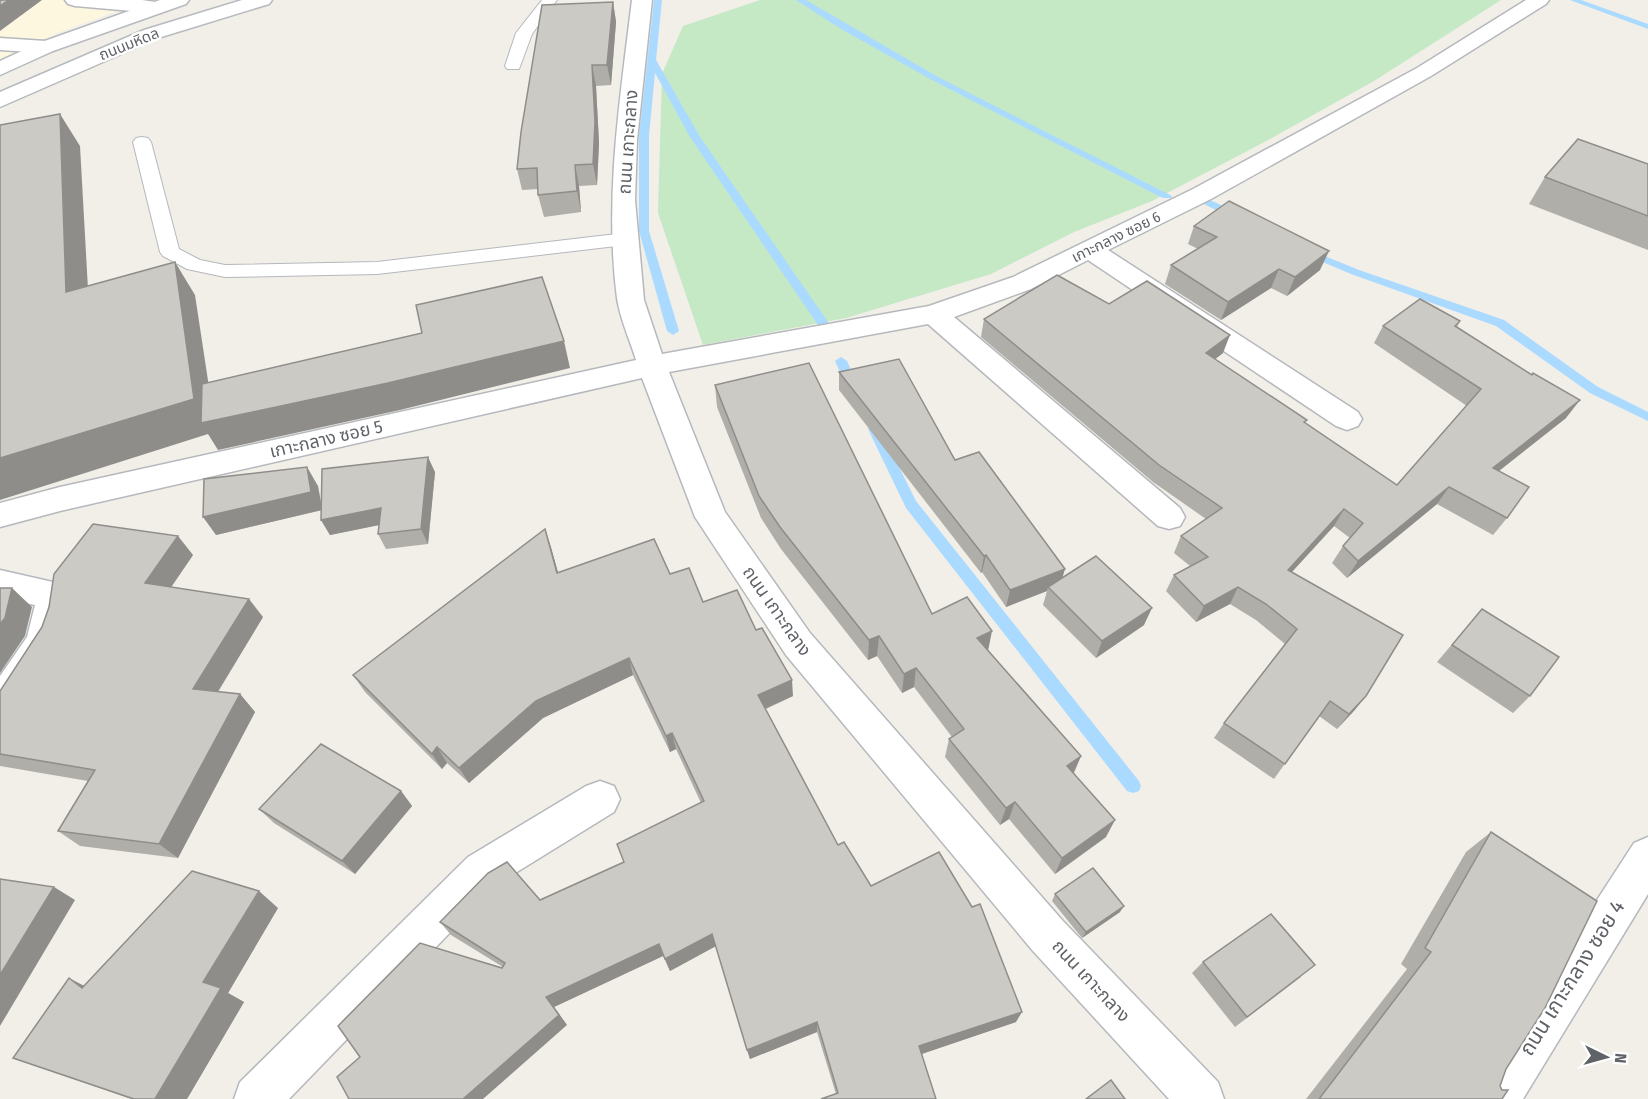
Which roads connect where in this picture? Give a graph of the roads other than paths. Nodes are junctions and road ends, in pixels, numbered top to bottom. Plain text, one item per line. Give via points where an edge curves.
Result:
1 (75, 0) edge
2 (179, 0) edge
3 (262, 0) edge
4 (550, 0) edge
5 (642, 0) edge
6 (1539, 0) edge
7 (155, 7) junction
8 (0, 44) edge
9 (46, 47) junction
10 (513, 66) dead end
11 (2, 67) edge
12 (0, 100) edge
13 (142, 142) dead end
14 (625, 238) junction
15 (1089, 250) junction
16 (934, 314) junction
17 (652, 366) junction
18 (1347, 418) dead end
19 (0, 514) edge
20 (1169, 517) dead end
21 (0, 584) edge
22 (0, 706) edge
23 (600, 799) dead end
24 (1648, 857) edge
25 (257, 1099) edge
26 (1201, 1099) edge
27 (1496, 1099) edge

1 - 7 street
2 - 7 street, ถนนมหิดล
3 - 12 street, ถนนมหิดล via 151,34
4 - 10 lane via 524,33
5 - 14 street, ถนน เกาะกลาง via 626,140
6 - 15 street, เกาะกลาง ซอย 6 via 1424,72 1202,194
7 - 9 street, ถนนมหิดล
8 - 9 street
9 - 11 street, ถนนมหิดล
13 - 14 lane via 170,252 194,265 225,271 377,268
14 - 17 street, ถนน เกาะกลาง via 631,300
15 - 16 street, เกาะกลาง ซอย 6 via 1022,283
15 - 18 street
16 - 17 street, เกาะกลาง ซอย 6
16 - 20 street
17 - 19 street, เกาะกลาง ซอย 5
17 - 26 street, ถนน เกาะกลาง via 711,517 798,644 1048,936
21 - 22 street via 54,595 42,644
23 - 25 street via 482,871
24 - 27 street, ถนน เกาะกลาง ซอย 4

